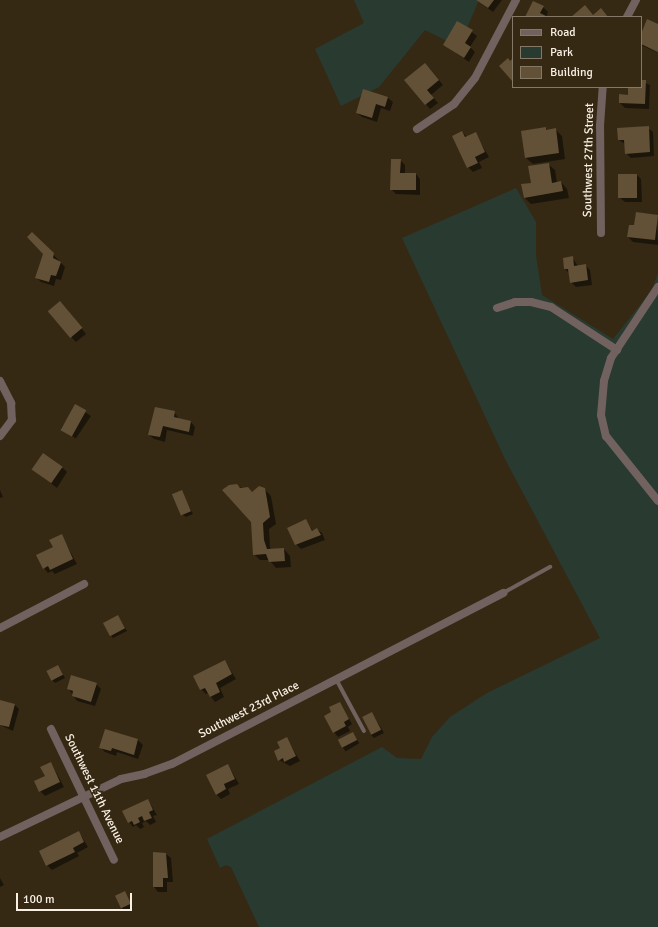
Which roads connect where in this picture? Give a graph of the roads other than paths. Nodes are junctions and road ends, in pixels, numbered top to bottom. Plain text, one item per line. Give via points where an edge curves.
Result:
1 (516, 0) edge
2 (636, 0) edge
3 (628, 16) edge
4 (603, 88) edge
5 (417, 129) dead end
6 (601, 233) dead end
7 (658, 287) edge
8 (497, 308) dead end
9 (617, 350) junction
10 (0, 381) edge
11 (0, 436) edge
12 (658, 501) edge
13 (550, 567) dead end
14 (84, 584) dead end
15 (503, 593) joint
16 (0, 628) edge
17 (336, 678) junction
18 (51, 729) dead end
19 (364, 731) dead end
20 (84, 795) junction
21 (0, 837) edge
22 (114, 860) dead end

1 - 5 street via 474,78 454,104
2 - 3 street
4 - 6 street, Southwest 27th Street via 600,126
7 - 9 street
8 - 9 street via 515,302 531,302 551,307
9 - 12 street via 604,382 601,414 606,436
10 - 11 street via 11,403 12,420
13 - 15 lane
14 - 16 street
15 - 17 street, Southwest 23rd Place
17 - 19 lane
17 - 20 street, Southwest 23rd Place via 172,764 121,779
18 - 20 street, Southwest 11th Avenue
20 - 21 street, Southwest 23rd Place
20 - 22 street, Southwest 11th Avenue

